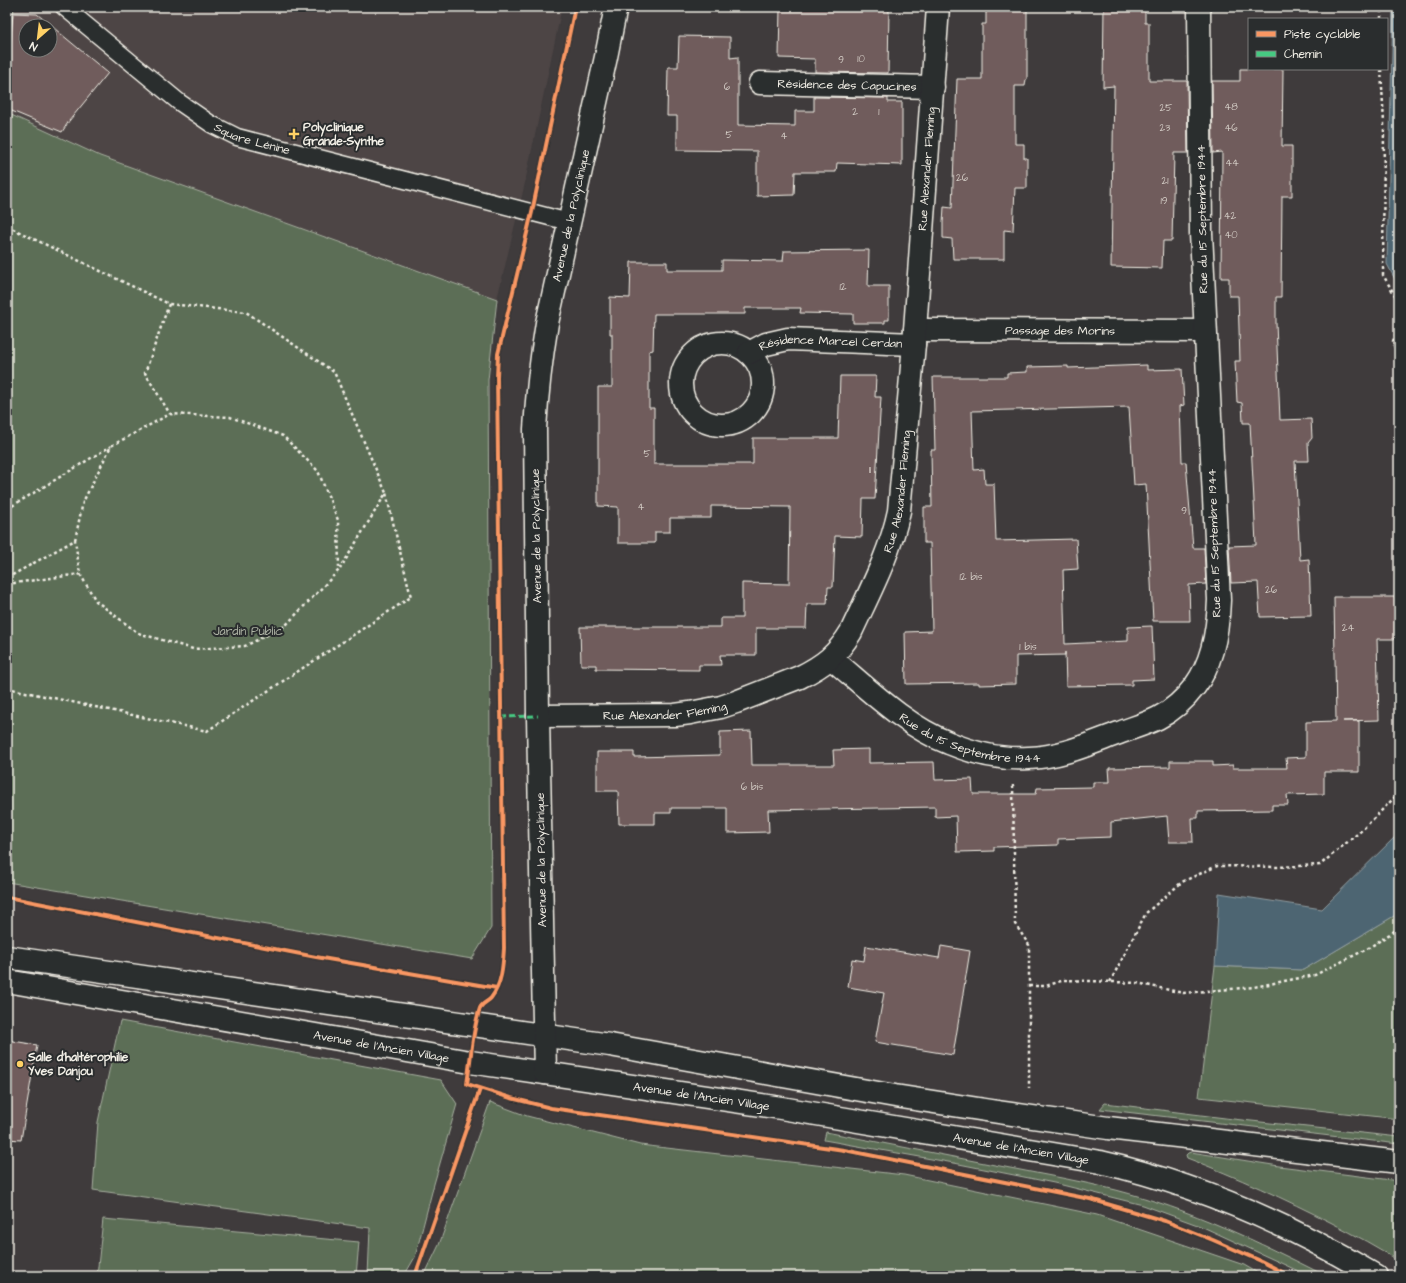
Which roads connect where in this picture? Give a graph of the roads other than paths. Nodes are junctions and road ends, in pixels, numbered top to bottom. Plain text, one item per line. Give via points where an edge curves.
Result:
1 (64, 7) edge
2 (616, 7) edge
3 (938, 7) edge
4 (1199, 7) edge
5 (760, 83) dead end
6 (933, 87) junction
7 (569, 222) junction
8 (1205, 330) junction
9 (914, 337) junction
10 (749, 353) dead end
11 (831, 658) junction
12 (538, 716) junction
13 (7, 957) edge
14 (7, 981) edge
15 (545, 1036) junction
16 (545, 1073) junction
17 (1399, 1162) edge
18 (1376, 1276) edge

1 - 7 lane, Square Lénine via 179,102 211,124 237,137
2 - 7 street, Avenue de la Polyclinique
3 - 6 street, Rue Alexander Fleming
4 - 8 street, Rue du 15 Septembre 1944 via 1201,233
5 - 6 street, Résidence des Capucines
6 - 9 street, Rue Alexander Fleming
7 - 12 street, Avenue de la Polyclinique via 547,323 536,403
8 - 9 street, Passage des Morins
8 - 11 street, Rue du 15 Septembre 1944 via 1219,600 1213,645 1202,674 1183,698 1159,718 1072,751 1043,757 1013,759 977,752 935,737 892,708
9 - 10 street, Résidence Marcel Cerdan via 788,339 766,344
9 - 11 street, Rue Alexander Fleming via 901,498 896,529 851,632
11 - 12 street, Rue Alexander Fleming via 800,677 736,702 706,710 675,715
12 - 15 street, Avenue de la Polyclinique
13 - 15 street
14 - 16 street, Avenue de l'Ancien Village
15 - 16 street, Avenue de la Polyclinique
15 - 17 street via 610,1045 895,1096 1108,1128
16 - 18 street, Avenue de l'Ancien Village via 781,1108 1127,1168 1198,1191 1265,1218

